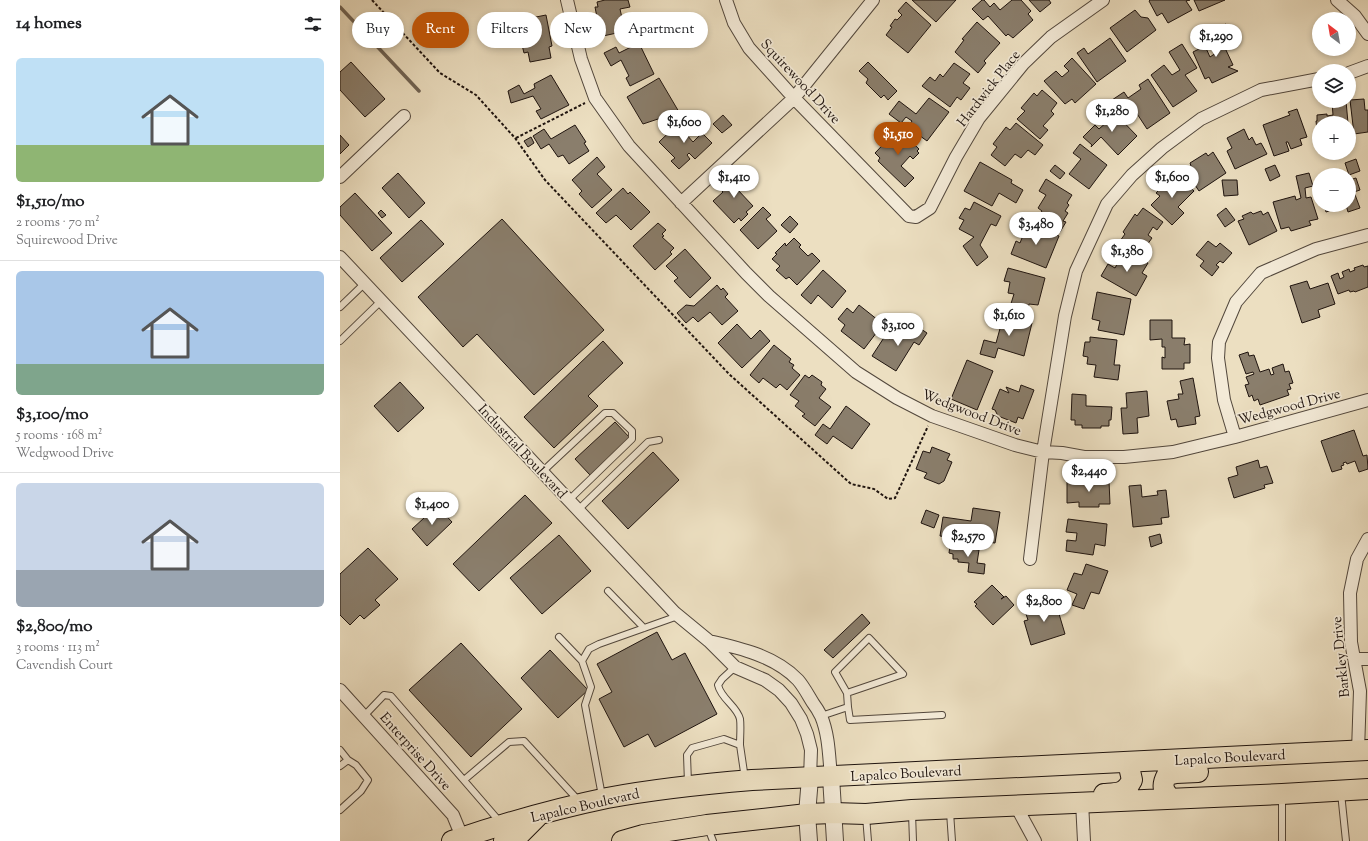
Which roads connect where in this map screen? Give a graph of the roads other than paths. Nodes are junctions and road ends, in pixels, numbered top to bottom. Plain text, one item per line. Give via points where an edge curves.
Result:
1 (567, 0) edge
2 (726, 0) edge
3 (873, 0) edge
4 (1103, 0) edge
5 (1337, 0) edge
6 (1368, 34) edge
7 (1368, 66) edge
8 (1356, 70) edge
9 (1312, 80) edge
10 (794, 98) junction
11 (404, 116) dead end
12 (340, 176) edge
13 (681, 203) junction
14 (920, 214) joint
15 (1368, 235) edge
16 (340, 257) edge
17 (365, 283) junction
18 (382, 301) junction
19 (340, 307) edge
20 (340, 341) edge
21 (1368, 400) edge
22 (1235, 437) junction
23 (659, 440) dead end
24 (1043, 452) junction
25 (542, 472) junction
26 (569, 500) junction
27 (578, 510) junction
28 (1368, 539) edge
29 (1030, 559) dead end
30 (1363, 559) edge
31 (608, 591) dead end
32 (678, 616) junction
33 (644, 628) junction
34 (559, 637) dead end
35 (709, 641) junction
36 (1355, 659) junction
37 (1368, 659) edge
38 (582, 661) junction
39 (734, 667) junction
40 (340, 690) edge
41 (848, 693) junction
42 (848, 707) junction
43 (942, 715) dead end
44 (364, 716) junction
45 (821, 716) junction
46 (740, 745) junction
47 (340, 750) edge
48 (1363, 750) edge
49 (1293, 754) junction
50 (348, 760) junction
51 (1128, 762) junction
52 (340, 766) edge
53 (831, 777) junction
54 (810, 778) junction
55 (464, 780) junction
56 (746, 780) junction
57 (689, 786) junction
58 (1368, 788) edge
59 (1341, 790) junction
60 (1282, 794) junction
61 (603, 799) junction
62 (1171, 799) junction
63 (1082, 802) junction
64 (582, 804) junction
65 (1016, 806) junction
66 (971, 807) junction
67 (950, 808) junction
68 (340, 810) edge
69 (912, 810) junction
70 (833, 813) junction
71 (807, 814) junction
72 (866, 814) junction
73 (503, 833) edge
74 (710, 833) edge
75 (457, 839) edge
76 (622, 841) edge
77 (809, 841) edge
78 (835, 841) edge
79 (868, 841) edge
80 (913, 841) edge
81 (952, 841) edge
82 (1035, 841) edge
83 (1084, 841) edge
84 (1282, 841) edge
85 (1346, 841) edge

1 - 13 street, Wedgwood Drive via 581,59 595,98 628,146
2 - 10 street, Squirewood Drive via 734,23 749,48
3 - 10 street
4 - 14 street, Hardwick Place via 1051,37 1023,64 980,118 956,157 930,208
5 - 6 street via 1355,16
7 - 8 street
9 - 24 street via 1261,90 1201,119 1132,174 1107,204 1076,271 1065,316
10 - 13 street
10 - 14 street, Squirewood Drive via 909,216 916,218
11 - 12 street
13 - 24 street, Wedgwood Drive via 769,296 856,372 932,416
15 - 22 street via 1316,249 1261,273 1236,302 1219,342 1218,358 1224,400
16 - 17 street, Industrial Boulevard
17 - 18 street, Industrial Boulevard
17 - 19 lane
18 - 20 lane
18 - 25 street, Industrial Boulevard
21 - 22 street, Wedgwood Drive
22 - 24 street, Wedgwood Drive via 1173,452 1124,457 1084,457
23 - 27 lane via 648,442
24 - 29 street
25 - 26 street, Industrial Boulevard
25 - 26 lane via 605,413 614,413 632,430 632,439
26 - 27 street, Industrial Boulevard
27 - 32 street, Industrial Boulevard
28 - 30 street, Barkley Drive
30 - 36 street, Barkley Drive via 1350,593 1351,642
31 - 33 lane
32 - 33 lane
32 - 35 street, Industrial Boulevard
33 - 38 lane via 589,649
34 - 38 lane
35 - 39 street, Industrial Boulevard
35 - 45 street, Industrial Boulevard via 738,647 780,666 797,680
36 - 37 street
36 - 48 street, Barkley Drive via 1360,691
38 - 61 lane via 591,687 585,705
39 - 46 lane via 718,685 740,720
39 - 54 street, Industrial Boulevard via 765,680 791,703 807,734 811,750
40 - 44 street, Enterprise Drive
41 - 41 lane via 834,672 869,638 903,674
41 - 42 lane
42 - 43 lane via 850,720
42 - 45 lane
44 - 55 lane via 384,695 391,696
44 - 75 street, Enterprise Drive via 453,815
45 - 53 street, Industrial Boulevard via 827,738
46 - 56 lane
46 - 57 lane via 724,739 692,748 687,755
47 - 50 lane
48 - 49 main road, Lapalco Boulevard
49 - 51 main road, Lapalco Boulevard
49 - 62 main road via 1255,769 1167,775 1163,790
50 - 52 lane
50 - 68 lane via 356,765 368,780 361,791
51 - 53 main road, Lapalco Boulevard
51 - 66 main road via 1132,780 1128,789 1118,793 1019,796
53 - 54 main road, Lapalco Boulevard
53 - 70 street, Industrial Boulevard
54 - 56 main road, Lapalco Boulevard
54 - 71 street, Industrial Boulevard
55 - 64 lane via 509,742 524,741
55 - 73 lane
56 - 57 main road, Lapalco Boulevard
57 - 61 main road, Lapalco Boulevard
58 - 59 main road
59 - 60 main road
59 - 85 lane
60 - 62 main road
60 - 84 lane
61 - 64 main road, Lapalco Boulevard
62 - 63 main road
63 - 65 main road
63 - 83 street
64 - 73 main road, Lapalco Boulevard via 539,815 517,837
65 - 66 main road
65 - 82 street
66 - 67 main road
67 - 69 main road
67 - 81 lane
69 - 72 main road
69 - 80 lane
70 - 71 main road
70 - 72 main road
70 - 78 street, Industrial Boulevard
71 - 74 main road
71 - 77 street, Industrial Boulevard
72 - 79 lane
73 - 75 main road
74 - 76 main road via 643,835

